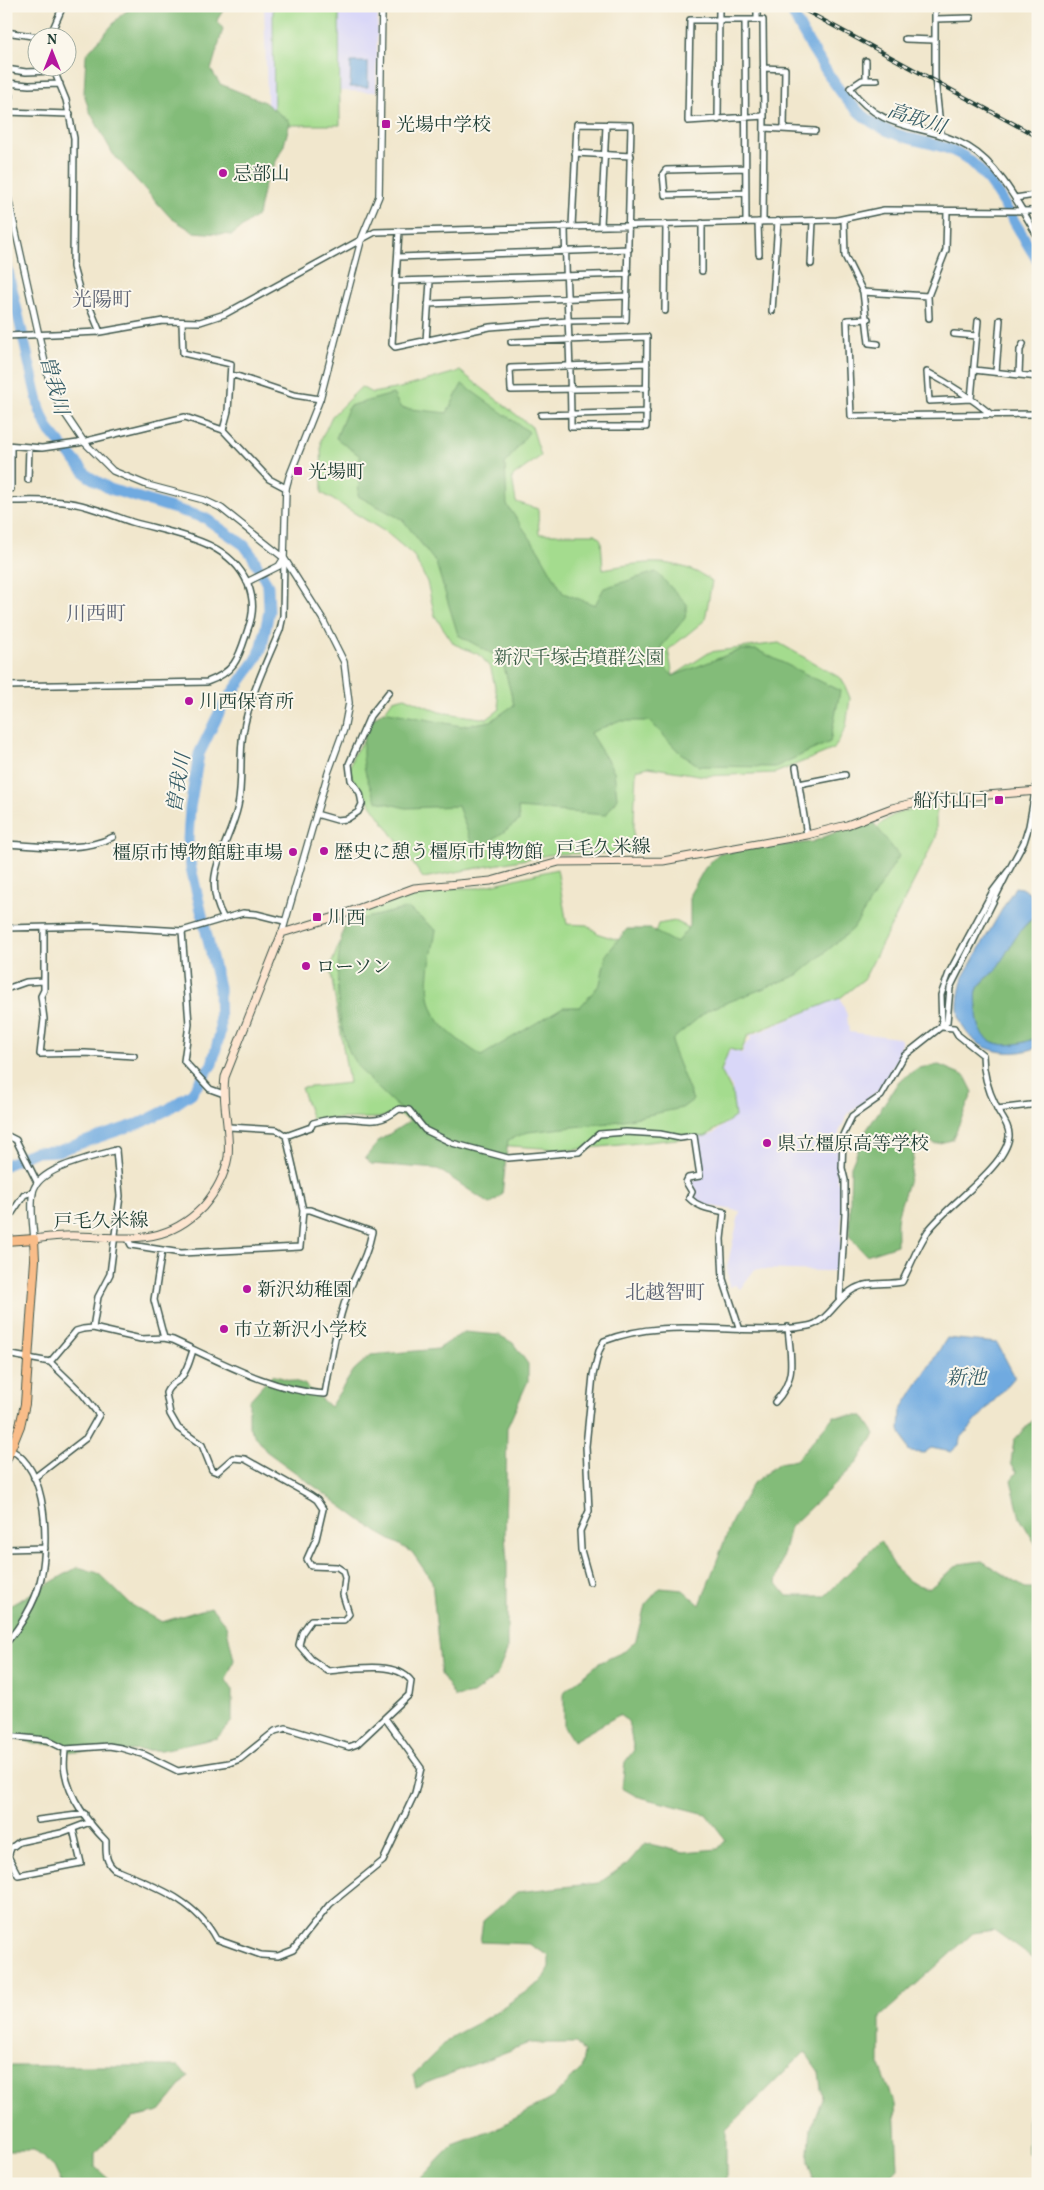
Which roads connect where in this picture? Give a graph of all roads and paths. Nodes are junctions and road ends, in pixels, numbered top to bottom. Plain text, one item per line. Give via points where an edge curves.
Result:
1 (63, 6) edge
2 (382, 6) edge
3 (719, 6) edge
4 (757, 6) edge
5 (935, 6) edge
6 (971, 18) dead end
7 (935, 19) junction
8 (745, 20) junction
9 (757, 20) junction
10 (719, 21) junction
11 (53, 28) edge
12 (6, 32) edge
13 (28, 35) edge
14 (905, 39) dead end
15 (934, 40) junction
16 (866, 61) dead end
17 (763, 68) junction
18 (6, 70) edge
19 (28, 72) edge
20 (58, 78) edge
21 (866, 80) junction
22 (877, 80) dead end
23 (7, 82) edge
24 (60, 84) junction
25 (6, 112) edge
26 (70, 114) junction
27 (764, 116) junction
28 (744, 118) junction
29 (718, 120) junction
30 (606, 126) junction
31 (764, 128) junction
32 (784, 129) junction
33 (815, 131) dead end
34 (941, 135) junction
35 (576, 153) junction
36 (604, 155) junction
37 (631, 156) junction
38 (745, 168) junction
39 (6, 188) edge
40 (745, 193) junction
41 (1035, 195) dead end
42 (1014, 198) junction
43 (947, 211) junction
44 (1020, 211) junction
45 (1038, 211) edge
46 (844, 219) junction
47 (778, 221) junction
48 (814, 221) junction
49 (746, 222) junction
50 (761, 222) junction
51 (702, 223) junction
52 (630, 224) junction
53 (666, 224) junction
54 (601, 225) junction
55 (565, 226) junction
56 (572, 226) junction
57 (399, 231) junction
58 (1038, 237) edge
59 (362, 238) junction
60 (629, 249) junction
61 (565, 251) junction
62 (759, 254) dead end
63 (398, 257) junction
64 (811, 264) dead end
65 (702, 271) dead end
66 (628, 274) junction
67 (567, 276) junction
68 (430, 281) junction
69 (396, 282) junction
70 (863, 292) junction
71 (627, 296) junction
72 (928, 296) junction
73 (567, 298) junction
74 (428, 304) junction
75 (665, 311) dead end
76 (772, 311) dead end
77 (929, 318) dead end
78 (868, 319) junction
79 (1000, 320) dead end
80 (568, 321) junction
81 (978, 321) dead end
82 (182, 322) junction
83 (100, 332) junction
84 (954, 334) dead end
85 (37, 335) junction
86 (6, 336) edge
87 (977, 336) junction
88 (569, 339) junction
89 (426, 340) junction
90 (511, 342) dead end
91 (878, 344) dead end
92 (1023, 344) dead end
93 (647, 363) junction
94 (570, 366) junction
95 (974, 370) junction
96 (996, 372) junction
97 (231, 374) junction
98 (1019, 374) junction
99 (1038, 377) edge
100 (647, 388) junction
101 (571, 389) junction
102 (320, 399) junction
103 (972, 399) junction
104 (647, 412) junction
105 (571, 414) junction
106 (1038, 414) edge
107 (541, 415) dead end
108 (992, 415) junction
109 (223, 430) junction
110 (81, 443) junction
111 (9, 446) edge
112 (29, 447) junction
113 (28, 480) dead end
114 (286, 488) junction
115 (10, 489) dead end
116 (6, 501) edge
117 (284, 558) junction
118 (249, 582) junction
119 (6, 686) edge
120 (389, 692) dead end
121 (796, 767) dead end
122 (845, 775) dead end
123 (1038, 776) edge
124 (799, 784) junction
125 (1035, 792) edge
126 (316, 814) junction
127 (807, 835) junction
128 (113, 837) dead end
129 (6, 844) edge
130 (222, 918) junction
131 (284, 921) junction
132 (6, 928) edge
133 (44, 928) junction
134 (182, 931) junction
135 (282, 933) junction
136 (43, 981) junction
137 (6, 989) edge
138 (942, 1027) junction
139 (134, 1056) dead end
140 (224, 1094) junction
141 (1038, 1104) edge
142 (997, 1109) junction
143 (229, 1127) junction
144 (6, 1135) edge
145 (286, 1136) junction
146 (116, 1150) joint
147 (37, 1182) junction
148 (33, 1192) junction
149 (304, 1210) junction
150 (6, 1222) edge
151 (34, 1239) junction
152 (113, 1239) junction
153 (128, 1239) junction
154 (6, 1241) edge
155 (162, 1250) junction
156 (840, 1298) junction
157 (94, 1328) junction
158 (788, 1328) junction
159 (740, 1330) junction
160 (164, 1338) junction
161 (194, 1350) junction
162 (6, 1354) edge
163 (29, 1357) junction
164 (50, 1362) junction
165 (775, 1402) dead end
166 (11, 1450) junction
167 (6, 1461) edge
168 (34, 1478) junction
169 (45, 1548) junction
170 (6, 1549) edge
171 (590, 1582) dead end
172 (6, 1643) edge
173 (385, 1718) junction
174 (6, 1736) edge
175 (65, 1749) junction
176 (85, 1814) junction
177 (38, 1820) dead end
178 (90, 1822) junction
179 (74, 1829) junction

1 - 11 street
2 - 59 street via 379,196
3 - 10 street
4 - 9 street
5 - 7 street
6 - 7 street
7 - 15 street
8 - 9 street
8 - 10 street
8 - 28 street
9 - 17 street via 763,20
10 - 29 street
10 - 29 street via 690,20 688,121
12 - 13 street
14 - 15 street
15 - 34 street via 936,106
16 - 21 street
17 - 27 street
17 - 32 street via 785,69
18 - 19 street
20 - 24 street
21 - 22 street
21 - 34 street via 850,88 872,111 897,124
23 - 24 street
24 - 26 street
25 - 26 street
26 - 83 street via 75,159 73,267 81,296 88,303
27 - 28 street
27 - 31 street
28 - 29 street
28 - 38 street
30 - 35 street via 577,124
30 - 36 street
30 - 37 street via 632,125
31 - 32 street
31 - 50 street
32 - 33 street
34 - 42 street via 983,158
35 - 36 street
35 - 56 street
36 - 37 street
36 - 54 street
37 - 52 street
38 - 40 street
38 - 40 street via 666,170 663,174 665,195
39 - 85 street
40 - 49 street
41 - 42 street
42 - 44 street
43 - 44 street
43 - 46 street via 884,210
43 - 72 street via 946,250
44 - 45 street
44 - 58 street
46 - 48 street
46 - 70 street via 845,256
47 - 48 street
47 - 50 street
47 - 76 street
48 - 64 street
49 - 50 street
49 - 51 street
50 - 62 street
51 - 53 street
51 - 65 street
52 - 53 street
52 - 54 street
52 - 60 street
53 - 75 street
54 - 56 street
55 - 56 street
55 - 57 street
55 - 61 street
57 - 59 street via 375,232
57 - 63 street
59 - 82 street via 225,314 200,322
59 - 102 street
60 - 61 street
60 - 66 street
61 - 63 street
61 - 67 street
63 - 69 street
66 - 67 street
66 - 71 street
67 - 68 street
67 - 73 street
68 - 69 street
68 - 74 street
69 - 89 street via 392,344 402,347
70 - 72 street
70 - 78 street
71 - 73 street
71 - 80 street via 626,320
72 - 77 street
73 - 74 street
73 - 80 street
74 - 89 street
78 - 91 street via 869,343
78 - 108 street via 846,320 851,416
79 - 96 street
80 - 88 street
80 - 89 street via 490,327
81 - 87 street
82 - 83 street
82 - 97 street via 182,353 231,364
83 - 85 street
84 - 87 street
85 - 86 street
85 - 110 street via 58,405
87 - 95 street
88 - 90 street
88 - 93 street via 647,337
88 - 94 street
92 - 98 street
93 - 94 street
93 - 100 street
94 - 101 street
94 - 101 street via 510,368 511,390
95 - 96 street
95 - 103 street
96 - 98 street
97 - 102 street
97 - 109 street
98 - 99 street
100 - 101 street
100 - 104 street
101 - 105 street
102 - 114 street
103 - 103 street via 929,401 927,372 948,383
103 - 108 street
104 - 105 street
104 - 105 street via 646,427 571,426
105 - 107 street
106 - 108 street
109 - 110 street via 184,417
109 - 114 street via 269,480
110 - 112 street
110 - 117 street via 113,471 221,508
111 - 112 street
111 - 115 street
112 - 113 street
114 - 117 street
116 - 118 street via 76,504 197,540 224,554
117 - 118 street via 279,566
117 - 126 street via 322,618 344,662 349,704
117 - 130 street via 280,630 247,711 242,736 238,807 217,862 214,892
118 - 119 street via 253,600 251,620 238,660 218,678 207,682
120 - 126 street via 370,716 349,764 351,780 360,793 362,804 358,812 347,819 337,820
121 - 124 street
122 - 124 street
123 - 125 street
124 - 127 street
125 - 127 main road, 戸毛久米線 via 925,800
125 - 138 street via 1024,842 950,988 947,1022
126 - 131 street
127 - 135 main road, 戸毛久米線 via 663,861 559,862 492,881 414,888
128 - 129 street via 92,845
130 - 131 street via 244,913
130 - 134 street
131 - 135 street
132 - 133 street
133 - 134 street via 97,926
133 - 136 street
134 - 140 street via 189,1024 184,1061 210,1089
135 - 140 main road, 戸毛久米線 via 225,1077
136 - 137 street via 26,982
136 - 139 street via 41,1010 44,1019 40,1054
138 - 142 street via 954,1028 983,1055 989,1091
138 - 156 street via 904,1056 880,1096 852,1116 843,1134 845,1213
140 - 143 main road, 戸毛久米線
141 - 142 street
142 - 156 street via 1009,1128 1002,1156 929,1230 902,1282 870,1284 855,1288
143 - 145 street via 277,1130
143 - 153 main road, 戸毛久米線 via 226,1168 207,1202 195,1215 168,1232 150,1238
144 - 147 street via 16,1140
145 - 149 street
145 - 159 street via 329,1118 375,1121 388,1118 399,1109 409,1110 425,1130 452,1143 508,1158 579,1152 599,1134 626,1132 680,1138 694,1136 700,1176 688,1178 686,1182 692,1192 689,1198 703,1208 724,1212 722,1279
146 - 147 street via 49,1172
146 - 152 street via 120,1196
147 - 148 street
148 - 150 street via 24,1195
148 - 151 street
149 - 155 street via 300,1247 181,1253
149 - 161 street via 372,1232 369,1251 348,1292 339,1321 325,1394 253,1376
151 - 152 main road, 戸毛久米線 via 77,1236
151 - 154 main road
151 - 163 main road via 35,1282
152 - 153 main road, 戸毛久米線
152 - 157 street via 110,1274 98,1298
153 - 155 street via 131,1246
155 - 160 street via 154,1300
156 - 158 street via 819,1321 810,1326
157 - 160 street via 141,1339
157 - 164 street via 76,1331
158 - 159 street
158 - 165 street via 790,1381
159 - 171 street via 664,1328 638,1330 604,1340 593,1375 586,1446 589,1511 580,1531 581,1550
160 - 161 street
161 - 173 street via 186,1370 166,1393 173,1420 181,1432 202,1445 212,1470 221,1470 233,1458 246,1459 317,1500 323,1510 322,1517 307,1559 311,1566 337,1567 343,1571 343,1595 349,1614 344,1620 311,1620 299,1645 328,1672 388,1667 408,1676 411,1680 408,1695
162 - 163 street
163 - 164 street
163 - 166 main road via 23,1416
164 - 168 street via 99,1415 86,1438
166 - 167 main road
166 - 168 street via 17,1453
168 - 169 street via 40,1494
169 - 170 street
169 - 172 street via 35,1595
173 - 175 street via 357,1744 349,1747 286,1728 275,1731 240,1759 178,1771 121,1748
173 - 178 street via 421,1768 415,1793 383,1861 339,1895 293,1950 283,1954 261,1955 216,1939 209,1926 184,1902 159,1887 114,1869 106,1856 106,1841
174 - 175 street via 46,1740
175 - 176 street via 64,1771
176 - 177 street
176 - 178 street
178 - 179 street
179 - 179 street via 19,1842 11,1848 8,1856 18,1875 81,1863

